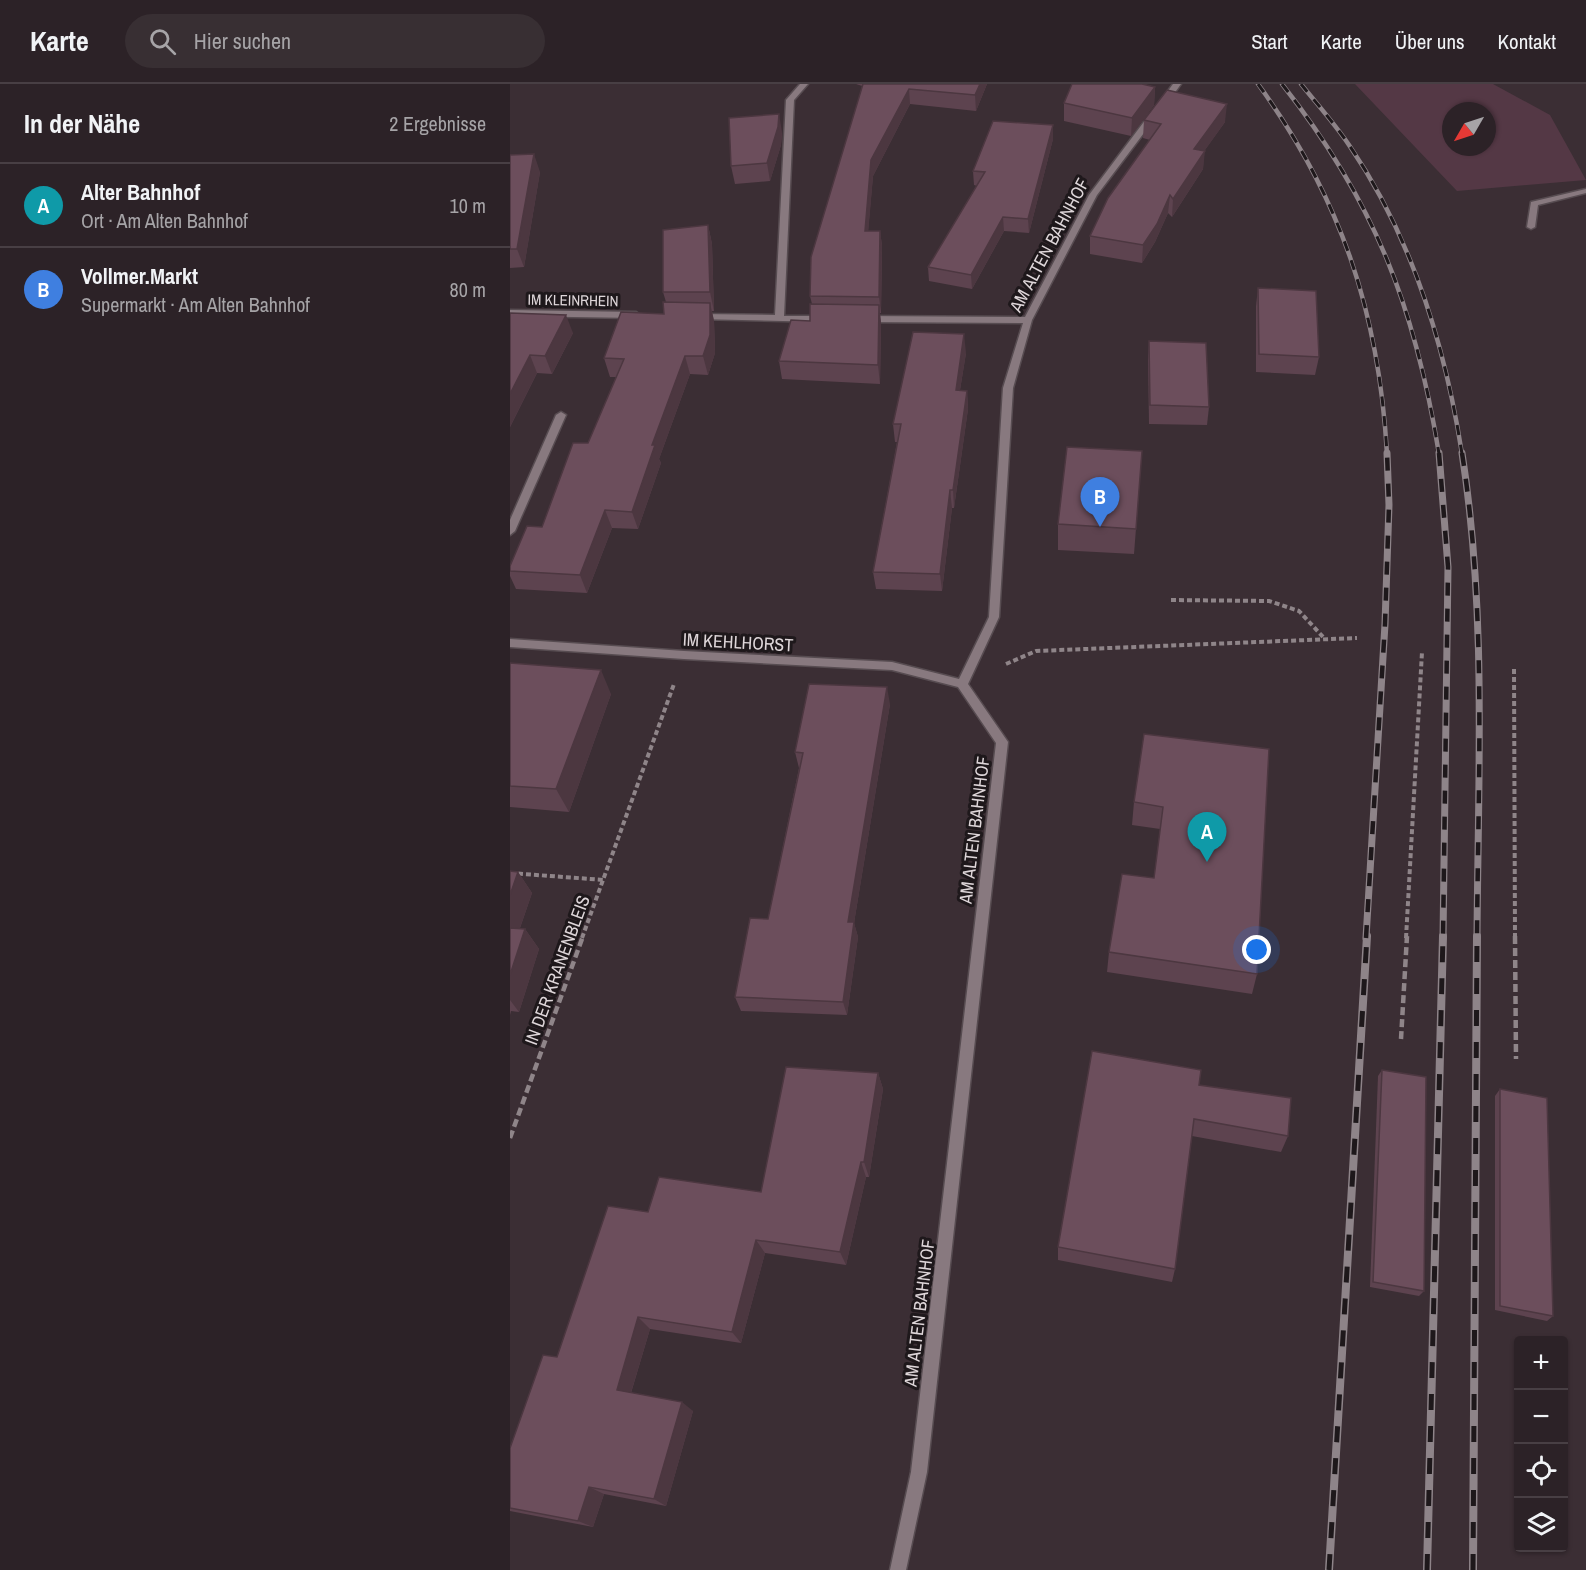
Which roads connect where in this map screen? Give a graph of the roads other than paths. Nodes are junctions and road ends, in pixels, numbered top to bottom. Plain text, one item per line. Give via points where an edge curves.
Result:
1 (804, 84) edge
2 (1177, 84) edge
3 (1586, 191) edge
4 (1531, 227) dead end
5 (510, 313) edge
6 (651, 315) edge
7 (686, 316) edge
8 (780, 318) junction
9 (838, 319) edge
10 (850, 319) edge
11 (1028, 320) junction
12 (561, 415) dead end
13 (510, 531) edge
14 (510, 643) edge
15 (962, 684) junction
16 (898, 1570) edge

1 - 8 street via 790,100
2 - 11 street, AM ALTEN BAHNHOF via 1093,195
3 - 4 street via 1534,204
5 - 6 street, IM KLEINRHEIN
7 - 8 street
8 - 9 street
10 - 11 street
11 - 15 street, AM ALTEN BAHNHOF via 1008,388 994,617
12 - 13 street
14 - 15 street, IM KEHLHORST via 892,666
15 - 16 street, AM ALTEN BAHNHOF via 1002,742 919,1472

